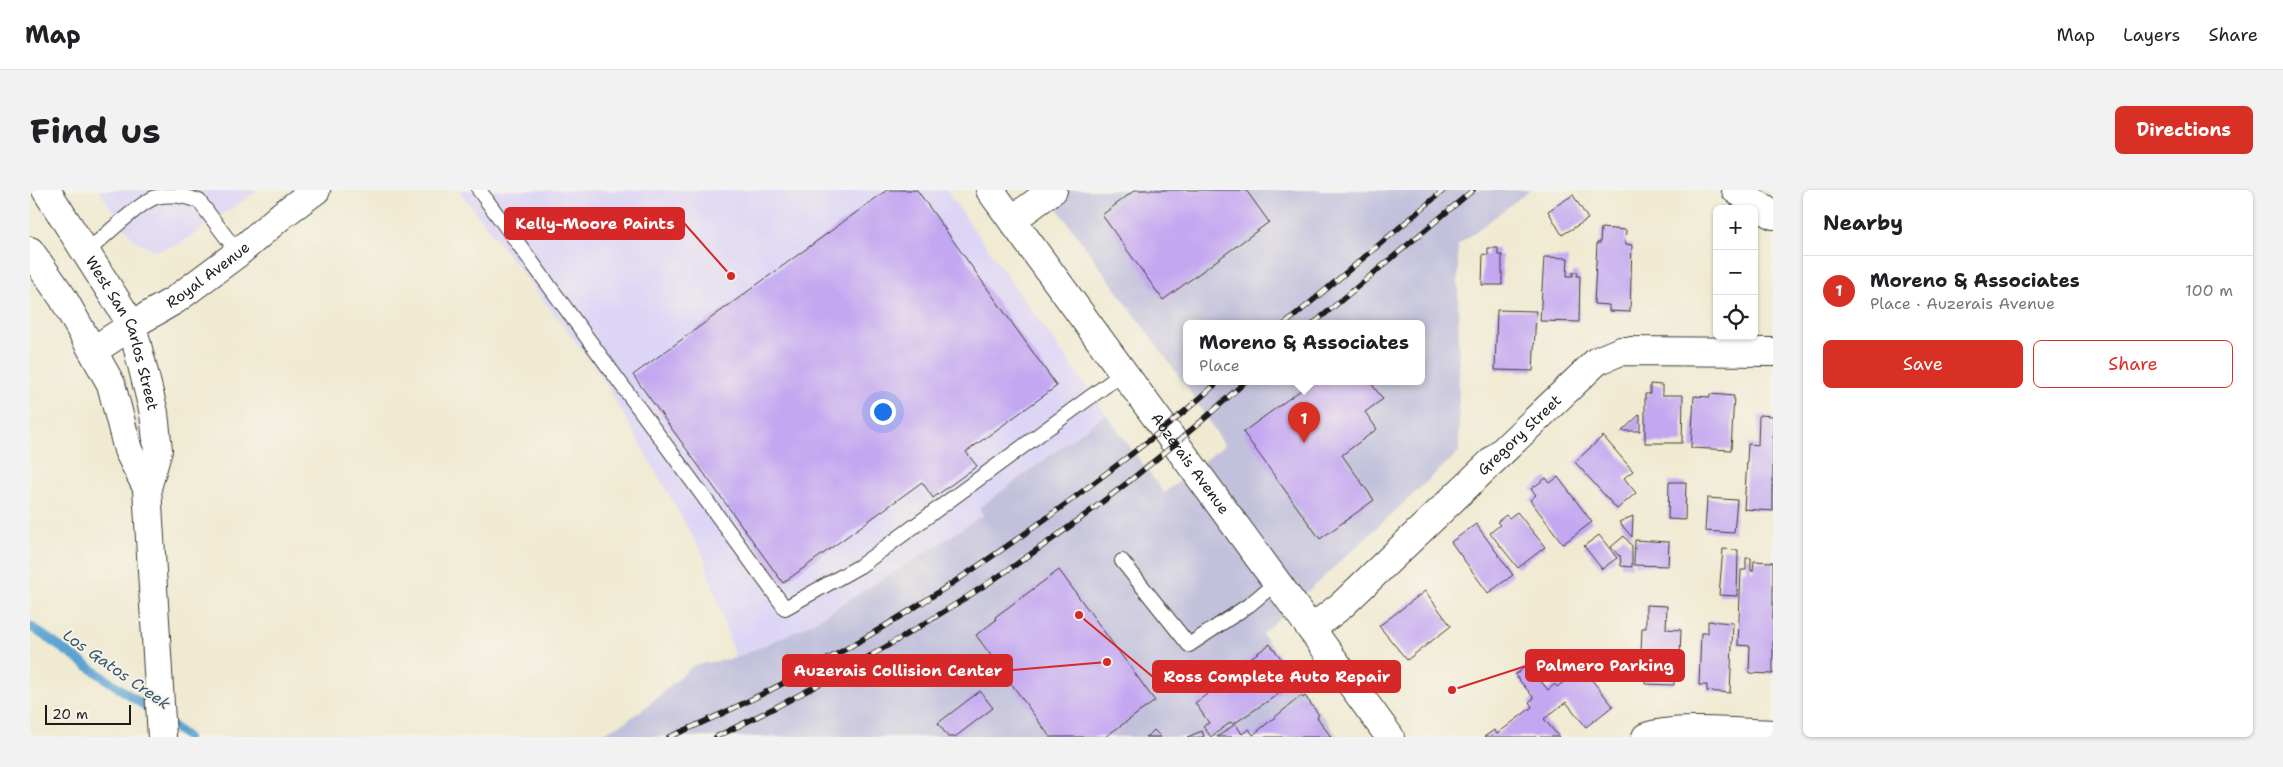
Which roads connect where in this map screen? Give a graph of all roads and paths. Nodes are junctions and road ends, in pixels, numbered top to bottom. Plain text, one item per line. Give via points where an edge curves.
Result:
1 (46, 190) edge
2 (316, 190) edge
3 (479, 190) edge
4 (990, 190) edge
5 (1054, 190) edge
6 (1736, 190) edge
7 (1773, 215) edge
8 (1012, 220) junction
9 (30, 251) edge
10 (86, 253) junction
11 (238, 253) junction
12 (132, 324) junction
13 (93, 351) junction
14 (1773, 352) edge
15 (1123, 373) junction
16 (147, 488) junction
17 (1122, 561) dead end
18 (1276, 582) junction
19 (1311, 629) junction
20 (1773, 734) edge
21 (162, 737) edge
22 (1390, 737) edge
23 (1646, 737) edge

1 - 10 main road, West San Carlos Street
2 - 11 main road, Royal Avenue
3 - 15 lane via 785,608 860,566
4 - 8 main road, Auzerais Avenue
5 - 8 main road
6 - 7 main road
8 - 15 main road, Auzerais Avenue
9 - 13 main road, West San Carlos Street via 63,298
10 - 11 lane via 118,224 155,198 179,196 199,202
10 - 12 main road, West San Carlos Street
11 - 12 main road, Royal Avenue via 175,300
12 - 13 main road, Royal Avenue
12 - 16 main road, West San Carlos Street via 152,404 158,450
13 - 16 main road, West San Carlos Street via 111,384 128,450
14 - 19 main road, Gregory Street via 1621,352 1597,361 1342,604
15 - 18 main road, Auzerais Avenue
16 - 21 main road, West San Carlos Street
17 - 18 lane via 1189,645 1249,605
18 - 19 main road, Auzerais Avenue
19 - 22 main road, Auzerais Avenue
20 - 23 main road via 1696,732

